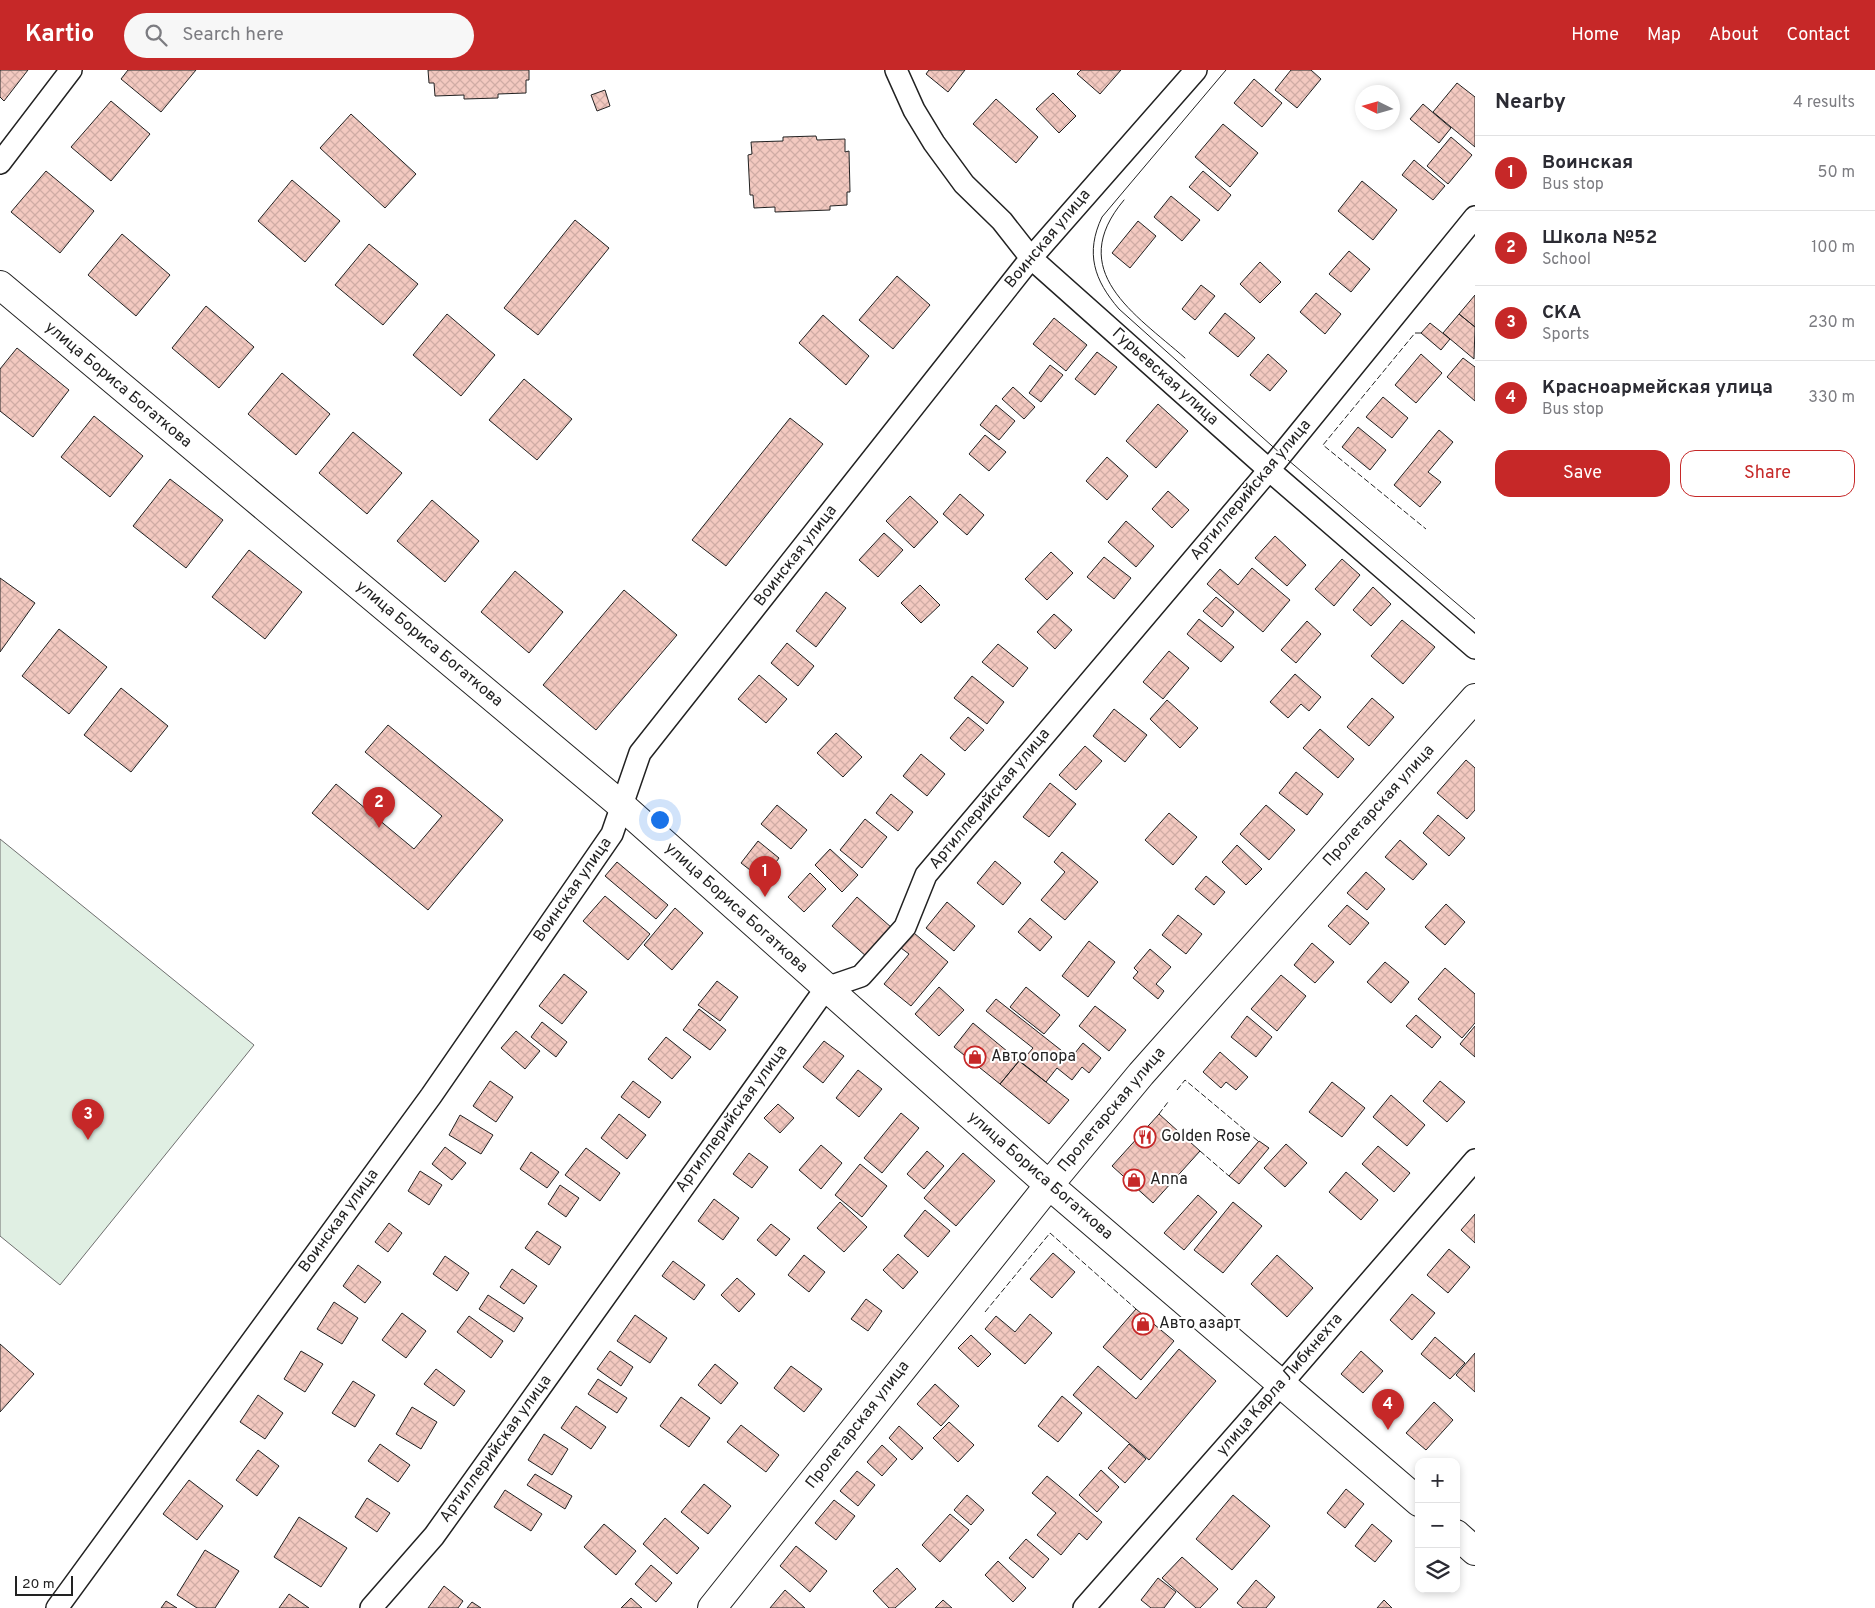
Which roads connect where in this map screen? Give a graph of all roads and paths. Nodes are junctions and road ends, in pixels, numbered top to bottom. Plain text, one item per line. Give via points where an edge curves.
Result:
1 (71, 70) edge
2 (896, 70) edge
3 (1196, 70) edge
4 (0, 163) edge
5 (1475, 216) edge
6 (1031, 258) junction
7 (0, 285) edge
8 (1269, 470) junction
9 (1475, 648) edge
10 (1475, 698) edge
11 (621, 805) junction
12 (826, 988) junction
13 (1475, 1160) edge
14 (1049, 1184) junction
15 (1282, 1383) junction
16 (1415, 1499) edge
17 (1460, 1538) edge
18 (1475, 1551) edge
19 (56, 1608) edge
20 (370, 1608) edge
21 (712, 1608) edge
22 (1084, 1608) edge

1 - 4 street
2 - 6 street, Гурьевская улица via 914,110 964,184 1002,221
3 - 6 street, Воинская улица
5 - 8 street, Артиллерийская улица
6 - 8 street, Гурьевская улица
6 - 11 street, Воинская улица via 640,753
7 - 11 main road, улица Бориса Богаткова
8 - 9 street, Гурьевская улица
8 - 12 street, Артиллерийская улица via 926,875 905,927 861,976
10 - 14 main road, Пролетарская улица via 1141,1074
11 - 12 main road, улица Бориса Богаткова
11 - 19 street, Воинская улица via 612,834 431,1096
12 - 14 main road, улица Бориса Богаткова
12 - 20 street, Артиллерийская улица via 434,1536
13 - 15 street, улица Карла Либкнехта
14 - 15 main road, улица Бориса Богаткова
14 - 21 main road, Пролетарская улица
15 - 16 main road, улица Бориса Богаткова
15 - 22 street, улица Карла Либкнехта
17 - 18 main road

